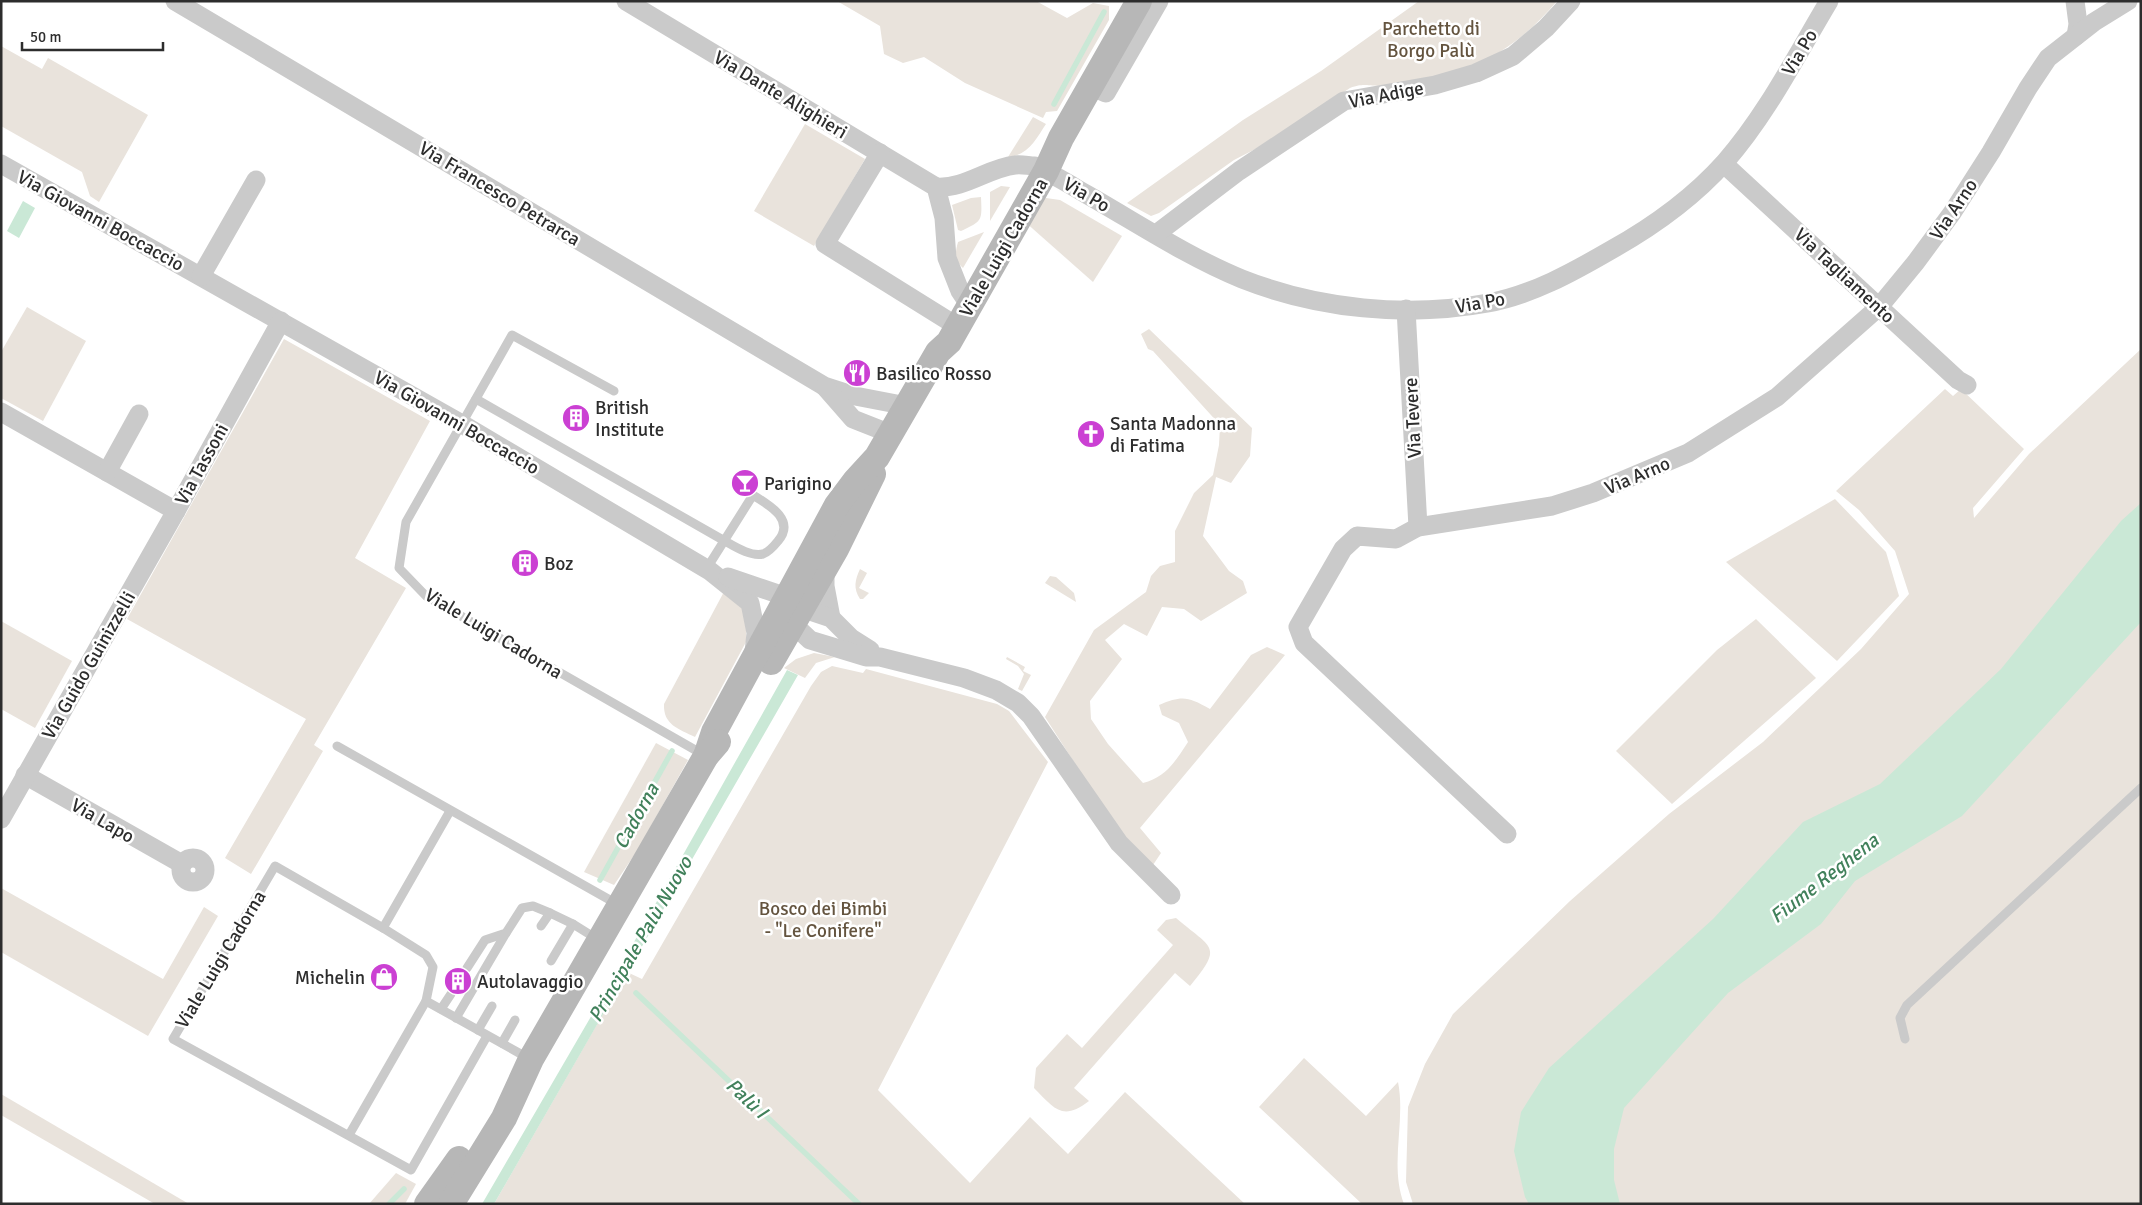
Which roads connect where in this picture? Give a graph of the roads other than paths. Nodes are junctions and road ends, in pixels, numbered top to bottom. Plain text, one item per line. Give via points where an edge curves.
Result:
1 (175, 1) edge
2 (626, 1) edge
3 (1571, 1) edge
4 (1829, 1) edge
5 (2075, 1) edge
6 (2128, 1) edge
7 (1140, 2) edge
8 (2076, 36) junction
9 (880, 153) junction
10 (1, 164) edge
11 (1724, 164) junction
12 (1041, 169) junction
13 (256, 180) dead end
14 (936, 187) junction
15 (1156, 234) junction
16 (201, 276) junction
17 (965, 298) junction
18 (1878, 307) junction
19 (1406, 309) junction
20 (947, 320) junction
21 (281, 321) junction
22 (938, 352) junction
23 (1967, 385) dead end
24 (824, 386) junction
25 (614, 392) dead end
26 (476, 399) junction
27 (907, 406) junction
28 (1, 412) edge
29 (139, 414) dead end
30 (462, 424) junction
31 (883, 447) junction
32 (107, 472) junction
33 (176, 511) junction
34 (1418, 526) junction
35 (723, 540) junction
36 (831, 558) junction
37 (708, 569) junction
38 (750, 603) junction
39 (792, 614) junction
40 (831, 618) junction
41 (880, 657) junction
42 (763, 658) junction
43 (756, 687) junction
44 (336, 746) dead end
45 (706, 756) junction
46 (25, 775) junction
47 (2141, 788) edge
48 (3, 811) edge
49 (450, 811) junction
50 (1507, 834) dead end
51 (182, 864) dead end
52 (1171, 895) dead end
53 (619, 906) junction
54 (550, 913) junction
55 (573, 924) junction
56 (541, 926) dead end
57 (383, 928) junction
58 (506, 933) junction
59 (599, 940) junction
60 (552, 961) dead end
61 (467, 968) dead end
62 (451, 994) dead end
63 (426, 1001) junction
64 (492, 1006) dead end
65 (441, 1009) junction
66 (456, 1018) junction
67 (515, 1020) dead end
68 (478, 1030) junction
69 (487, 1036) junction
70 (1905, 1039) dead end
71 (502, 1043) junction
72 (531, 1059) junction
73 (349, 1135) junction
74 (427, 1204) edge
75 (450, 1204) edge

1 - 24 street, Via Francesco Petrarca
2 - 9 street, Via Dante Alighieri
3 - 15 street, Via Adige via 1513,56 1476,73 1435,85 1344,101 1231,177
4 - 11 street, Via Po via 1754,126
5 - 8 street
6 - 8 street, Via Arno
7 - 12 main road, Viale Luigi Cadorna
8 - 18 street, Via Arno via 2048,58 1952,213
9 - 14 street, Via Dante Alighieri
9 - 20 street via 825,244
10 - 16 street, Via Giovanni Boccaccio
11 - 18 street, Via Tagliamento
11 - 19 street, Via Po via 1664,219 1554,281 1490,303
12 - 14 street via 1016,165 959,185
12 - 15 street, Via Po
12 - 17 main road, Viale Luigi Cadorna
13 - 16 street, Via Giovanni Boccaccio
14 - 17 street via 944,218 947,258
15 - 19 street, Via Po via 1242,279 1296,297 1350,307
16 - 21 street, Via Giovanni Boccaccio
17 - 20 main road, Viale Luigi Cadorna
17 - 22 main road, Viale Luigi Cadorna via 949,342
18 - 23 street, Via Tagliamento
18 - 34 street, Via Arno via 1777,398 1688,453 1593,493 1552,506
19 - 34 street, Via Tevere
20 - 22 main road, Viale Luigi Cadorna via 939,337
21 - 30 street, Via Giovanni Boccaccio
21 - 33 street, Via Tassoni
22 - 27 main road, Viale Luigi Cadorna
24 - 27 street, Via Francesco Petrarca
24 - 31 street, Via Francesco Petrarca
25 - 26 lane via 512,335
26 - 30 lane
26 - 35 lane
27 - 31 main road, Viale Luigi Cadorna
28 - 32 street, Via Tassoni
29 - 32 street
30 - 37 street, Via Giovanni Boccaccio
30 - 45 lane, Viale Luigi Cadorna via 406,522 399,568 426,596
31 - 36 main road, Viale Luigi Cadorna via 872,480
31 - 39 main road, Viale Luigi Cadorna via 837,505
32 - 33 street, Via Tassoni
33 - 46 street, Via Guido Guinizzelli
34 - 50 street, Via Arno via 1396,539 1358,536 1343,548 1298,627 1300,636
35 - 35 lane via 752,554 763,554 781,538 781,516 776,509 753,495
35 - 37 lane
36 - 39 main road, Viale Luigi Cadorna
36 - 40 street via 825,586
37 - 38 street, Via Giovanni Boccaccio
37 - 39 street, Via Giovanni Boccaccio
38 - 39 street, Via Giovanni Boccaccio
38 - 42 street
39 - 40 street via 810,611
39 - 41 street via 866,657
39 - 42 main road, Viale Luigi Cadorna
39 - 42 street
39 - 43 street, Viale Luigi Cadorna via 754,674
40 - 41 street via 851,638
41 - 52 street via 964,678 996,690 1025,709 1119,843
42 - 43 main road, Viale Luigi Cadorna
42 - 45 main road, Viale Luigi Cadorna via 714,732
43 - 45 main road, Viale Luigi Cadorna
44 - 49 lane
45 - 53 main road, Viale Luigi Cadorna
46 - 48 street, Via Guido Guinizzelli
46 - 51 street, Via Lapo
47 - 70 lane via 1907,1005 1900,1018
49 - 53 lane
49 - 57 lane
53 - 59 main road, Viale Luigi Cadorna
54 - 55 lane
54 - 56 lane
54 - 58 lane via 533,906 522,908
55 - 59 lane
55 - 60 lane
57 - 63 lane, Viale Luigi Cadorna via 426,955 433,968
57 - 73 lane, Viale Luigi Cadorna via 274,866 173,1039
58 - 61 lane via 486,940
58 - 66 lane
59 - 72 main road, Viale Luigi Cadorna
62 - 65 lane
63 - 65 lane
63 - 73 lane, Viale Luigi Cadorna
64 - 68 lane
65 - 66 lane
66 - 68 lane
67 - 71 lane
68 - 69 lane
69 - 71 lane
69 - 73 lane, Viale Luigi Cadorna via 411,1170
71 - 72 lane
72 - 74 main road, Viale Luigi Cadorna
72 - 75 main road, Viale Luigi Cadorna via 504,1118

